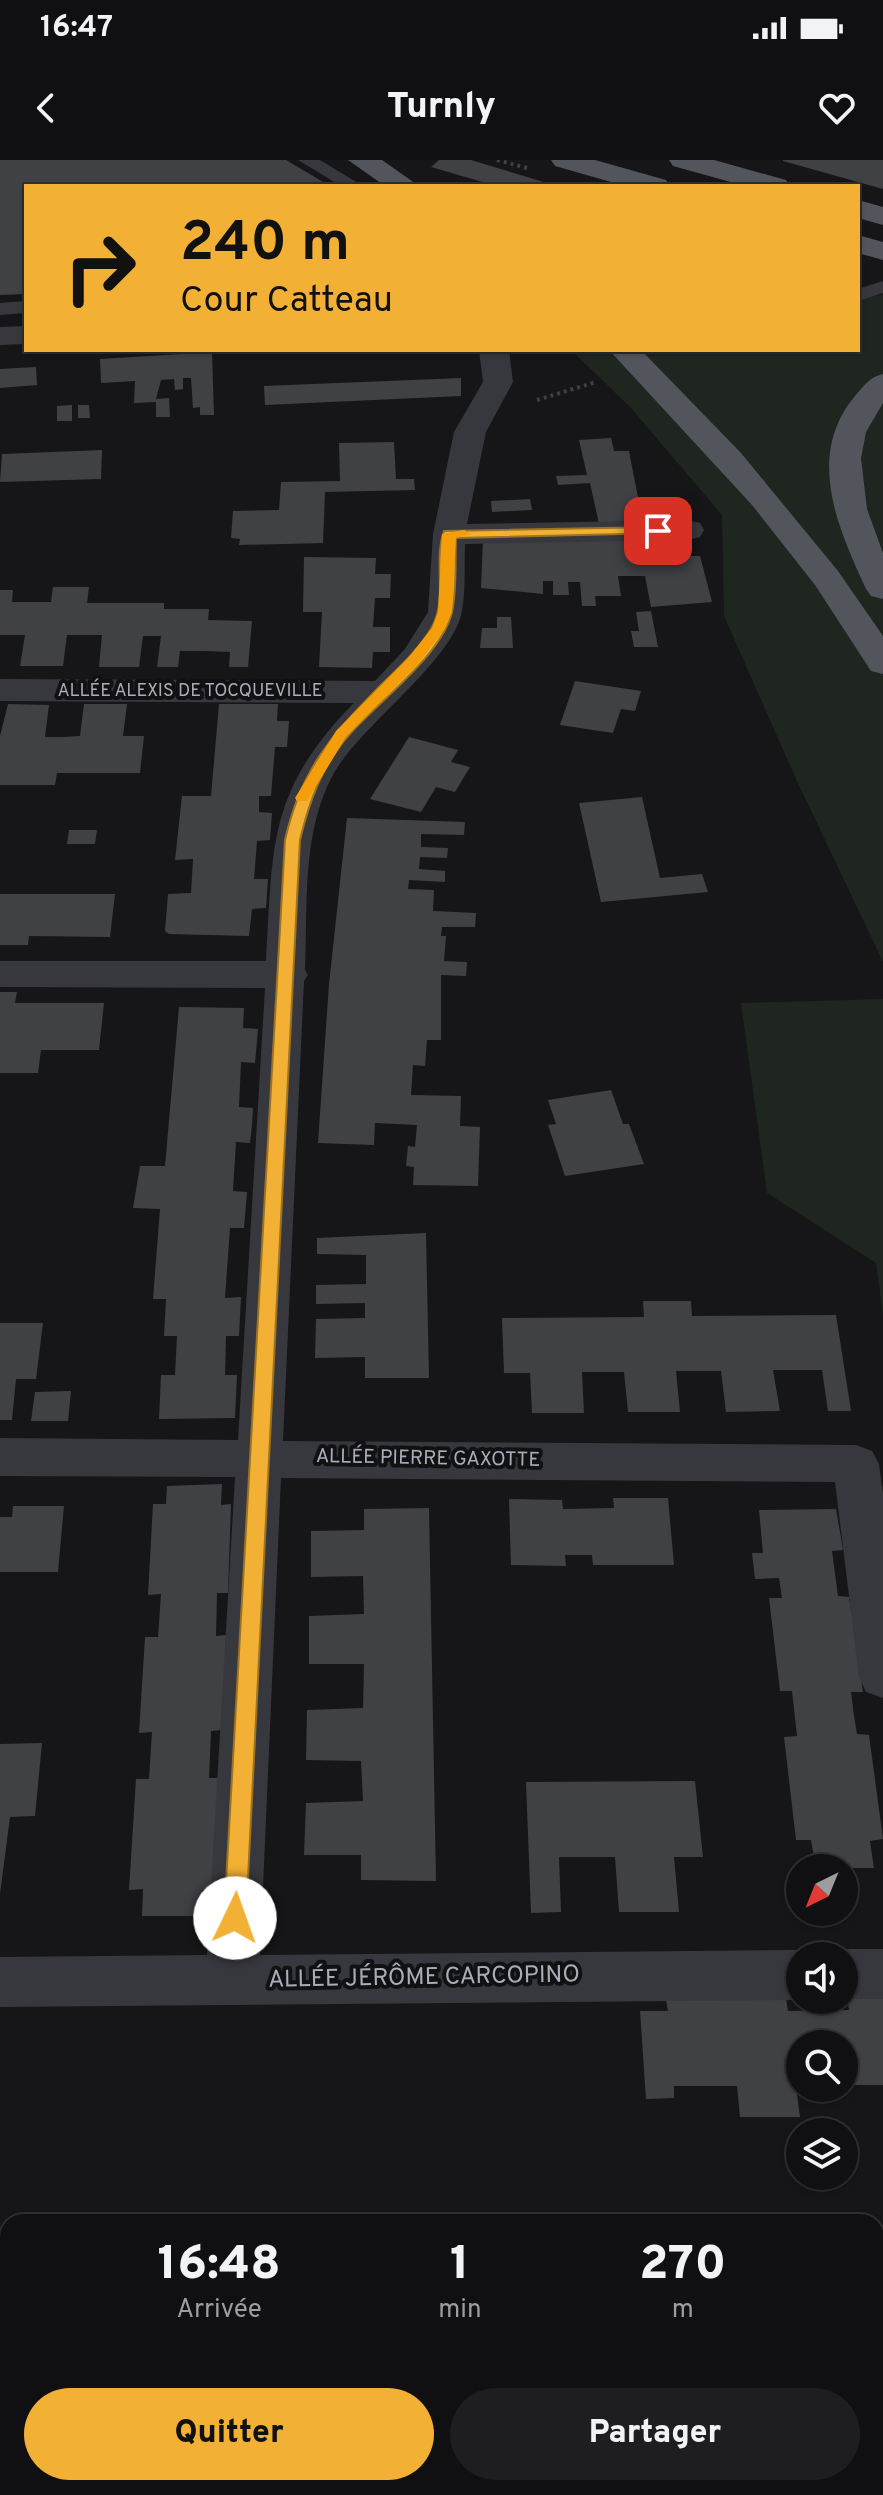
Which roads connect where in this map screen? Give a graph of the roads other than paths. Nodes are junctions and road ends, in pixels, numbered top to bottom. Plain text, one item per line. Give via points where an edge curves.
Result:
1 (307, 160) edge
2 (362, 160) edge
3 (565, 160) edge
4 (683, 160) edge
5 (400, 182) edge
6 (350, 184) edge
7 (649, 184) edge
8 (769, 184) edge
9 (860, 210) edge
10 (883, 216) edge
11 (860, 245) edge
12 (883, 251) edge
13 (24, 307) edge
14 (0, 309) edge
15 (24, 335) edge
16 (0, 336) edge
17 (494, 352) edge
18 (626, 352) edge
19 (883, 383) edge
20 (688, 530) dead end
21 (449, 534) junction
22 (883, 589) edge
23 (883, 663) edge
24 (0, 690) edge
25 (381, 692) junction
26 (0, 974) edge
27 (288, 975) junction
28 (257, 1456) junction
29 (0, 1457) edge
30 (883, 1677) edge
31 (858, 1974) edge
32 (883, 1974) edge
33 (786, 1975) edge
34 (232, 1980) junction
35 (0, 1982) edge

1 - 6 lane
2 - 5 main road
3 - 7 main road
4 - 8 main road
9 - 10 main road
11 - 12 main road
13 - 14 lane
15 - 16 street
17 - 21 street via 498,382 470,432
18 - 23 main road via 729,457 785,524
19 - 22 main road via 857,414 846,439 843,470 860,540
20 - 21 street
21 - 25 street via 445,612 438,629
24 - 25 street, ALLÉE ALEXIS DE TOCQUEVILLE
25 - 27 street via 341,735 303,796 292,840
26 - 27 street
27 - 28 street
28 - 29 street, ALLÉE PIERRE GAXOTTE
28 - 30 street, ALLÉE PIERRE GAXOTTE via 856,1464
28 - 34 street
31 - 32 street
33 - 34 street, ALLÉE JÉRÔME CARCOPINO
34 - 35 street, ALLÉE JÉRÔME CARCOPINO

